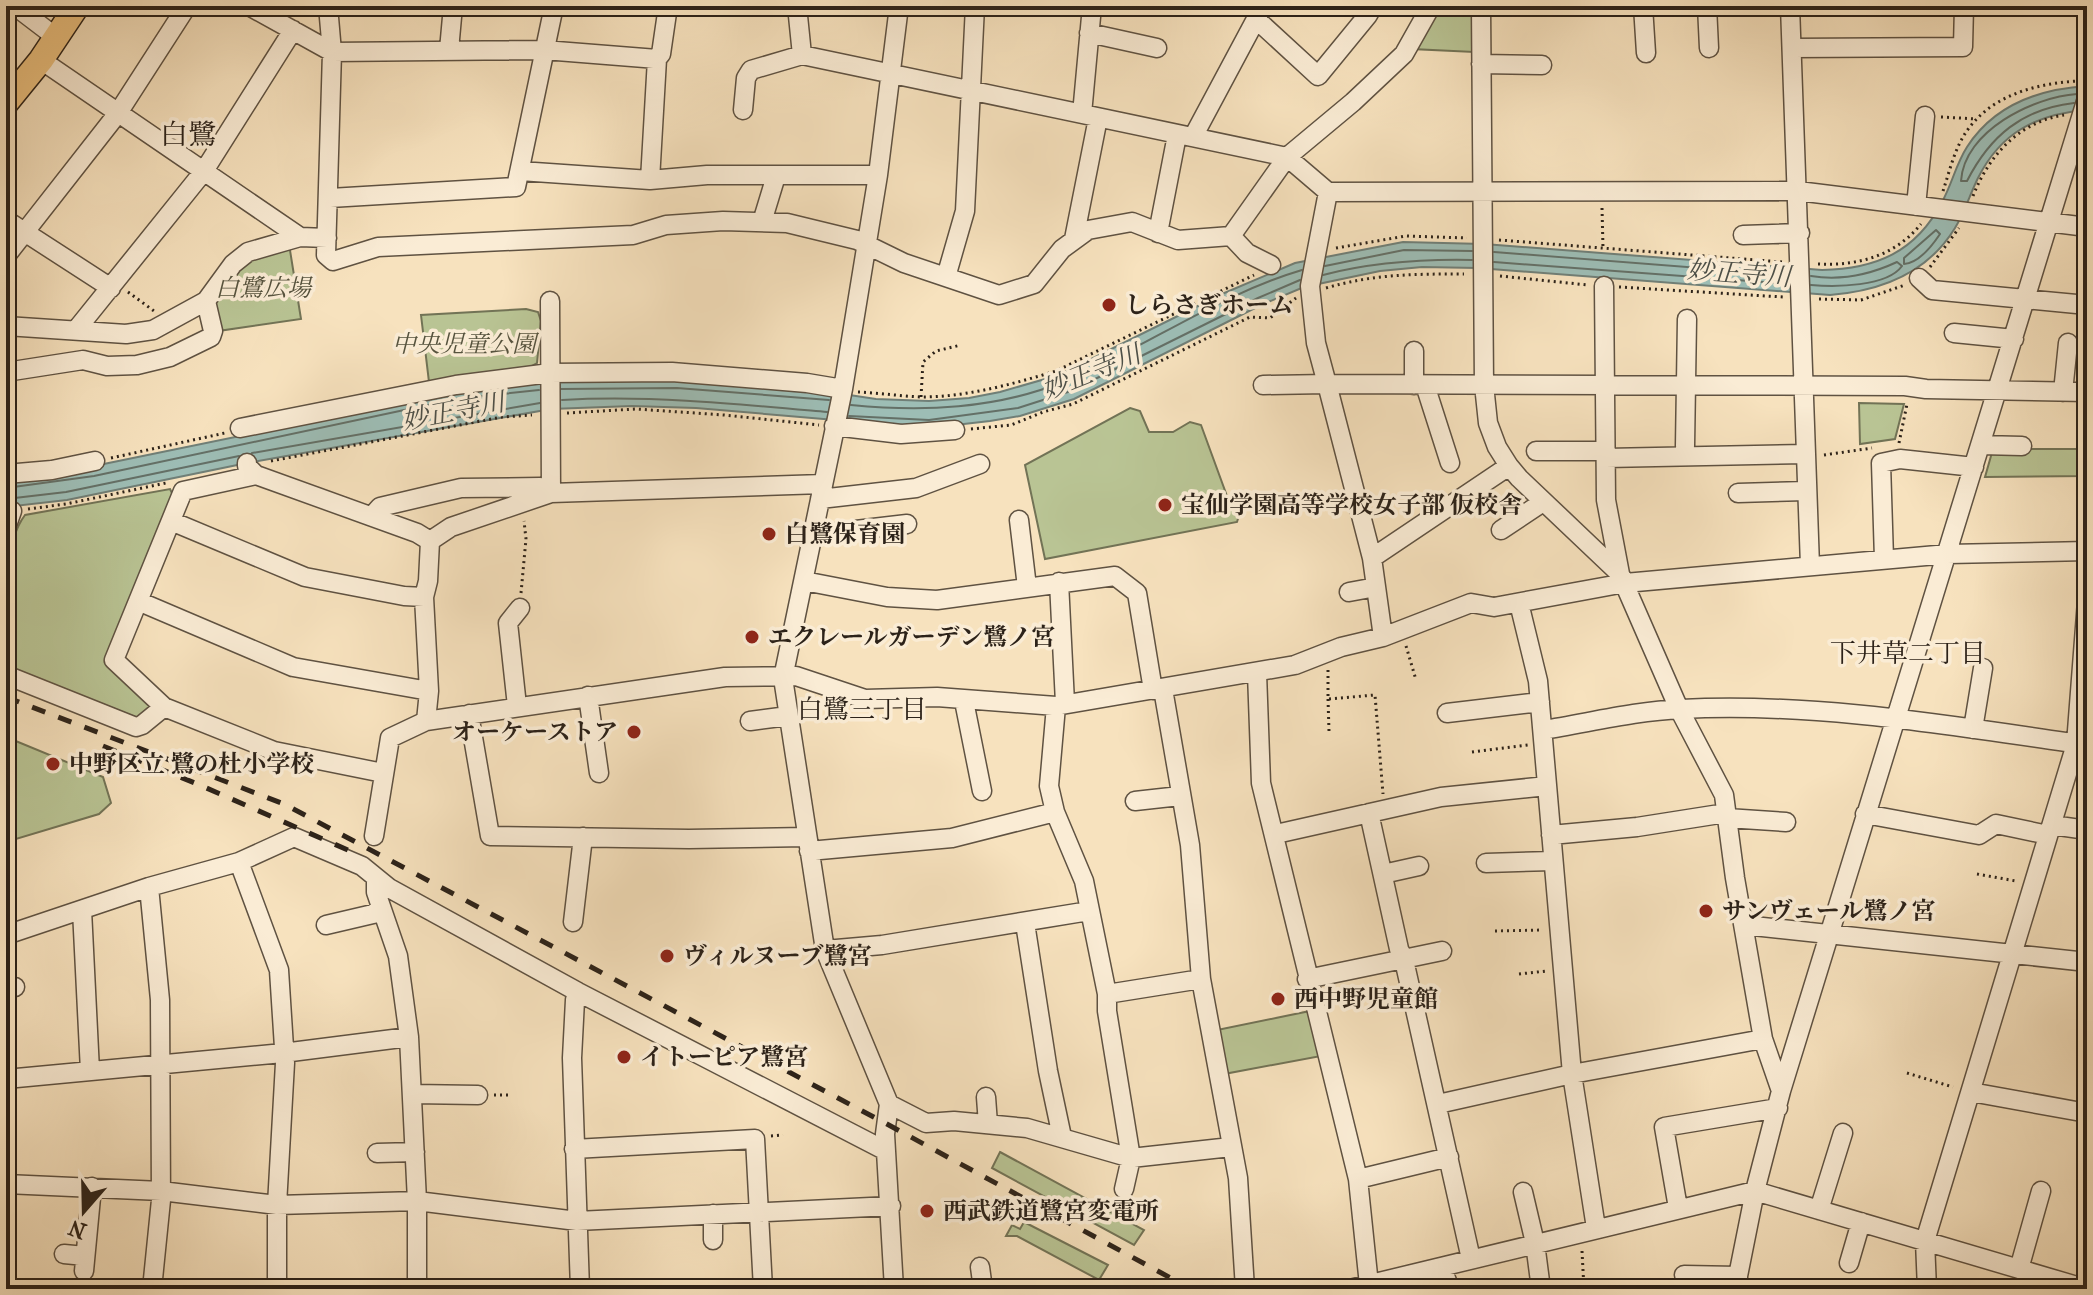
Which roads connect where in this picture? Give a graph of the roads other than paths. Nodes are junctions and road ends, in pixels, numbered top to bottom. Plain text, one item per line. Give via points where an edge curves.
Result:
1 (15, 6) edge
2 (77, 6) edge
3 (187, 6) edge
4 (249, 6) edge
5 (328, 6) edge
6 (453, 6) edge
7 (554, 6) edge
8 (668, 6) edge
9 (797, 6) edge
10 (899, 6) edge
11 (975, 6) edge
12 (1092, 6) edge
13 (1373, 6) edge
14 (1431, 6) edge
15 (1481, 6) edge
16 (1643, 6) edge
17 (1707, 6) edge
18 (1790, 6) edge
19 (1964, 6) edge
20 (1260, 13) edge
21 (293, 30) junction
22 (1089, 33) junction
23 (57, 38) junction
24 (1157, 48) dead end
25 (1709, 48) dead end
26 (1792, 48) junction
27 (449, 50) junction
28 (544, 50) junction
29 (332, 52) junction
30 (1646, 53) dead end
31 (802, 55) junction
32 (657, 59) junction
33 (41, 60) junction
34 (1481, 64) junction
35 (1542, 65) dead end
36 (890, 73) junction
37 (970, 90) junction
38 (6, 103) edge
39 (2084, 107) edge
40 (744, 110) dead end
41 (118, 113) junction
42 (1090, 116) junction
43 (1925, 116) road end
44 (1185, 136) junction
45 (1287, 157) junction
46 (204, 171) junction
47 (520, 171) junction
48 (878, 175) junction
49 (776, 176) junction
50 (650, 180) junction
51 (1798, 191) junction
52 (1328, 192) junction
53 (1482, 192) junction
54 (330, 198) junction
55 (1916, 206) junction
56 (6, 220) edge
57 (762, 222) junction
58 (2048, 223) junction
59 (2087, 227) edge
60 (24, 233) junction
61 (1158, 233) junction
62 (1800, 233) junction
63 (1743, 235) dead end
64 (1231, 236) junction
65 (300, 237) junction
66 (327, 238) junction
67 (1074, 239) junction
68 (867, 247) junction
69 (6, 256) edge
70 (1271, 265) dead end
71 (946, 277) junction
72 (1919, 278) road end
73 (113, 286) junction
74 (1604, 286) road end
75 (2026, 300) junction
76 (206, 301) junction
77 (550, 301) dead end
78 (2087, 305) edge
79 (1687, 319) dead end
80 (6, 326) edge
81 (76, 330) junction
82 (1954, 333) dead end
83 (2014, 339) junction
84 (2068, 343) dead end
85 (1414, 351) dead end
86 (6, 372) edge
87 (550, 377) junction
88 (1327, 384) junction
89 (1263, 385) dead end
90 (1420, 385) junction
91 (1484, 385) junction
92 (1605, 385) junction
93 (1686, 385) junction
94 (1805, 387) junction
95 (1998, 391) junction
96 (842, 392) junction
97 (2063, 392) junction
98 (2087, 392) edge
99 (835, 424) junction
100 (240, 428) road end
101 (955, 430) road end
102 (1981, 445) junction
103 (1685, 446) dead end
104 (2022, 446) dead end
105 (1536, 451) dead end
106 (1606, 454) junction
107 (1805, 454) junction
108 (95, 461) road end
109 (1450, 463) dead end
110 (980, 464) dead end
111 (1509, 466) junction
112 (1974, 467) junction
113 (6, 474) edge
114 (1806, 491) junction
115 (821, 492) junction
116 (551, 493) junction
117 (1738, 493) dead end
118 (1543, 502) junction
119 (372, 516) junction
120 (1019, 520) dead end
121 (171, 521) junction
122 (907, 524) dead end
123 (1501, 530) dead end
124 (813, 535) junction
125 (430, 541) junction
126 (2087, 551) edge
127 (1948, 554) junction
128 (1372, 558) junction
129 (1884, 559) junction
130 (1810, 566) junction
131 (1622, 578) junction
132 (804, 581) junction
133 (1059, 582) junction
134 (1027, 587) junction
135 (1376, 587) junction
136 (1349, 592) dead end
137 (424, 597) junction
138 (138, 601) junction
139 (2087, 601) edge
140 (1519, 603) junction
141 (520, 608) road end
142 (1383, 637) junction
143 (1983, 668) dead end
144 (1257, 673) junction
145 (6, 675) edge
146 (783, 678) junction
147 (1158, 690) junction
148 (429, 691) junction
149 (588, 696) junction
150 (964, 701) junction
151 (1540, 702) junction
152 (1061, 704) junction
153 (517, 706) junction
154 (164, 707) junction
155 (1679, 709) junction
156 (1447, 713) dead end
157 (469, 714) junction
158 (788, 716) junction
159 (1895, 717) junction
160 (426, 721) junction
161 (750, 721) dead end
162 (1973, 729) junction
163 (1543, 736) junction
164 (2081, 744) edge
165 (383, 773) junction
166 (599, 773) dead end
167 (1547, 786) junction
168 (982, 791) dead end
169 (1180, 796) junction
170 (1135, 801) dead end
171 (1055, 812) junction
172 (1376, 812) junction
173 (1865, 814) junction
174 (1726, 816) junction
175 (1786, 822) dead end
176 (2050, 830) junction
177 (2087, 830) edge
178 (1276, 834) junction
179 (1551, 835) junction
180 (374, 836) dead end
181 (583, 837) junction
182 (807, 844) junction
183 (1553, 861) junction
184 (239, 862) junction
185 (1486, 863) dead end
186 (1419, 866) dead end
187 (1383, 874) junction
188 (376, 880) junction
189 (149, 887) junction
190 (381, 909) junction
191 (82, 910) junction
192 (1089, 911) junction
193 (573, 922) dead end
194 (1025, 923) junction
195 (326, 925) dead end
196 (1744, 925) junction
197 (1829, 932) junction
198 (6, 935) edge
199 (825, 950) junction
200 (1442, 951) dead end
201 (2013, 955) junction
202 (1404, 960) junction
203 (2087, 962) edge
204 (1201, 979) junction
205 (1307, 979) junction
206 (578, 992) junction
207 (1107, 994) junction
208 (409, 1037) junction
209 (1763, 1039) junction
210 (283, 1053) junction
211 (159, 1065) junction
212 (90, 1071) junction
213 (1572, 1074) junction
214 (6, 1079) edge
215 (1971, 1092) junction
216 (413, 1094) junction
217 (478, 1095) dead end
218 (986, 1097) dead end
219 (1779, 1099) junction
220 (889, 1104) junction
221 (1438, 1104) junction
222 (2087, 1113) edge
223 (988, 1124) junction
224 (1843, 1133) dead end
225 (1062, 1137) junction
226 (1231, 1147) junction
227 (574, 1149) junction
228 (886, 1151) junction
229 (415, 1152) junction
230 (377, 1153) dead end
231 (1449, 1157) junction
232 (1131, 1158) junction
233 (1358, 1179) junction
234 (6, 1184) edge
235 (1610, 1186) dead end
236 (92, 1187) junction
237 (1124, 1189) dead end
238 (1590, 1190) junction
239 (161, 1191) junction
240 (1755, 1191) junction
241 (2041, 1191) dead end
242 (1523, 1192) dead end
243 (417, 1201) junction
244 (277, 1205) junction
245 (891, 1206) junction
246 (1678, 1208) junction
247 (1819, 1210) junction
248 (759, 1212) junction
249 (713, 1214) junction
250 (577, 1221) junction
251 (1861, 1222) junction
252 (1588, 1230) junction
253 (713, 1240) dead end
254 (1925, 1241) junction
255 (1535, 1243) junction
256 (64, 1254) dead end
257 (1471, 1259) junction
258 (1849, 1263) dead end
259 (980, 1267) dead end
260 (1442, 1268) junction
261 (2019, 1269) junction
262 (1684, 1275) dead end
263 (1738, 1282) edge
264 (1360, 1287) edge
265 (152, 1289) edge
266 (277, 1289) edge
267 (417, 1289) edge
268 (580, 1289) edge
269 (763, 1289) edge
270 (894, 1289) edge
271 (983, 1289) edge
272 (1245, 1289) edge
273 (1450, 1289) edge
274 (1541, 1289) edge
275 (1927, 1289) edge
276 (2087, 1289) edge

1 - 23 street
2 - 23 main road
3 - 41 street
4 - 21 street
5 - 29 street
6 - 27 street
7 - 28 street
8 - 32 street
9 - 31 street
10 - 36 street
11 - 37 street
12 - 22 street
13 - 20 street via 1318,76
14 - 45 street via 1404,54
15 - 34 street
16 - 30 street
17 - 25 street
18 - 26 street
19 - 26 street via 1963,47
20 - 44 street
21 - 29 street
21 - 46 street
22 - 24 street
22 - 42 street
23 - 33 main road
26 - 51 street
27 - 28 street
27 - 29 street
28 - 32 street
28 - 47 street
29 - 54 street
31 - 36 street
31 - 40 street via 751,70
32 - 50 street
33 - 38 main road
33 - 41 street
34 - 35 street
34 - 53 street
36 - 37 street
36 - 48 street
37 - 42 street
37 - 71 street via 965,211
39 - 58 street
41 - 46 street
41 - 60 street
42 - 44 street
42 - 67 street
43 - 55 street
44 - 45 street
44 - 61 street
45 - 52 street
45 - 64 street
46 - 65 street
46 - 73 street
47 - 50 street
47 - 54 street via 516,187
48 - 49 street
48 - 68 street
49 - 50 street
49 - 57 street
51 - 53 street
51 - 55 street
51 - 62 street
52 - 53 street
52 - 88 street via 1310,290
53 - 91 street
54 - 66 street
55 - 58 street
56 - 60 street
57 - 66 street via 666,225 633,235 378,247 333,261 326,255
57 - 68 street via 787,223
58 - 59 street
58 - 75 street
60 - 69 street
60 - 73 street
61 - 64 street via 1178,240
61 - 67 street via 1132,222 1088,230
62 - 63 street
62 - 94 street
64 - 70 street via 1247,253
65 - 66 street
65 - 76 street via 248,252
67 - 71 street via 1034,284 999,295
68 - 71 street
68 - 96 street
72 - 75 street via 1932,290
73 - 81 street
74 - 92 street
75 - 78 street
75 - 83 street
76 - 81 street via 153,330
76 - 86 street via 211,337 170,357 137,365 83,360
77 - 87 street
79 - 93 street
80 - 81 street
82 - 83 street
83 - 95 street
84 - 97 street
85 - 90 street
87 - 96 street via 672,372 807,383
87 - 100 street via 456,385
87 - 116 street
88 - 89 street
88 - 90 street
88 - 128 street
90 - 91 street
90 - 109 street
91 - 92 street
91 - 111 street via 1488,423
92 - 93 street
92 - 106 street
93 - 94 street
93 - 103 street
94 - 95 street
94 - 107 street
95 - 97 street
95 - 102 street
96 - 99 street
97 - 98 street
99 - 101 street via 901,434
99 - 115 street
102 - 104 street
102 - 112 street
105 - 106 street
106 - 107 street
106 - 131 street via 1606,500
107 - 114 street
108 - 113 street
110 - 115 street via 916,488
111 - 118 street
111 - 128 street
112 - 127 street
112 - 129 street via 1900,459 1881,463
114 - 117 street
114 - 130 street
115 - 116 street
115 - 124 street
116 - 119 street via 540,487 461,488 380,507
116 - 125 street via 451,527
118 - 123 street
118 - 131 street
119 - 121 street via 252,469 183,491
119 - 125 street
120 - 134 street
121 - 137 street via 305,577
121 - 138 street
122 - 124 street
124 - 132 street
125 - 137 street
126 - 127 street
127 - 129 street
127 - 159 street
128 - 135 street
129 - 130 street
130 - 131 street
131 - 140 street
131 - 155 street
132 - 134 street via 887,597 937,600
132 - 146 street
133 - 134 street
133 - 147 street via 1115,576 1137,593
133 - 152 street
135 - 136 street
135 - 142 street
137 - 148 street
138 - 148 street via 293,667
138 - 154 street via 114,660
139 - 164 street
140 - 142 street via 1471,603
140 - 151 street
141 - 153 street via 508,623
142 - 144 street
143 - 162 street
144 - 147 street
144 - 178 street via 1261,783
145 - 154 street via 136,727
146 - 149 street via 725,677
146 - 150 street via 796,676 865,699
146 - 158 street
147 - 152 street
147 - 169 street
148 - 160 street
149 - 153 street
149 - 166 street
150 - 152 street
150 - 168 street
151 - 156 street
151 - 163 street
152 - 171 street via 1062,745 1049,786
153 - 157 street
154 - 165 street via 274,751
155 - 159 street
155 - 163 street
155 - 174 street via 1724,795
157 - 160 street
157 - 181 street via 490,836
158 - 161 street
158 - 182 street
159 - 162 street
159 - 173 street
160 - 165 street via 390,738
162 - 164 street
163 - 167 street
164 - 176 street
165 - 180 street
167 - 172 street via 1441,797
167 - 179 street
169 - 170 street
169 - 204 street via 1190,845
171 - 182 street via 952,838
171 - 192 street via 1084,881
172 - 178 street
172 - 187 street
173 - 176 street via 1979,835 1996,824
173 - 197 street
174 - 175 street
174 - 179 street
174 - 196 street
176 - 177 street
176 - 201 street
178 - 205 street
179 - 183 street
181 - 182 street
181 - 193 street
182 - 199 street
183 - 185 street
183 - 213 street
184 - 188 street via 294,837 362,866
184 - 189 street
184 - 210 street via 279,970
186 - 187 street
187 - 202 street
188 - 190 street
188 - 206 street
189 - 191 street
189 - 211 street via 160,1000
190 - 195 street
190 - 208 street via 398,956
191 - 198 street
191 - 212 street
192 - 194 street
192 - 207 street
194 - 199 street
194 - 225 street
196 - 197 street
196 - 209 street
197 - 201 street
197 - 219 street
199 - 220 street
200 - 202 street
201 - 203 street
201 - 215 street
202 - 205 street
202 - 221 street
204 - 207 street
204 - 226 street
205 - 233 street
206 - 227 street via 572,1058
206 - 228 street
207 - 232 street
208 - 210 street
208 - 216 street
209 - 213 street
209 - 219 street
210 - 211 street
210 - 244 street
211 - 212 street
211 - 239 street
212 - 214 street
213 - 221 street
213 - 238 street
215 - 222 street
215 - 254 street
216 - 217 street
216 - 229 street
218 - 223 street
219 - 240 street
219 - 246 street via 1664,1127
220 - 223 street via 926,1123
220 - 228 street
221 - 231 street
223 - 225 street
224 - 247 street
225 - 232 street
226 - 232 street
226 - 272 street
227 - 248 street via 755,1139
227 - 250 street
228 - 245 street
229 - 230 street
229 - 243 street
231 - 233 street
231 - 257 street
232 - 237 street
233 - 264 street
234 - 236 street
235 - 238 street
236 - 239 street
236 - 256 street via 84,1263
238 - 252 street
239 - 244 street
239 - 265 street
240 - 246 street
240 - 247 street
240 - 263 street
241 - 261 street
242 - 255 street
243 - 244 street
243 - 250 street
243 - 267 street
244 - 266 street
245 - 248 street
245 - 270 street
246 - 252 street
247 - 251 street
248 - 249 street
248 - 269 street
249 - 250 street
249 - 253 street
250 - 268 street
251 - 254 street
251 - 258 street
252 - 255 street
254 - 261 street
254 - 275 street
255 - 257 street
255 - 274 street
257 - 260 street
259 - 271 street
260 - 264 street
260 - 273 street
261 - 276 street
262 - 263 street

